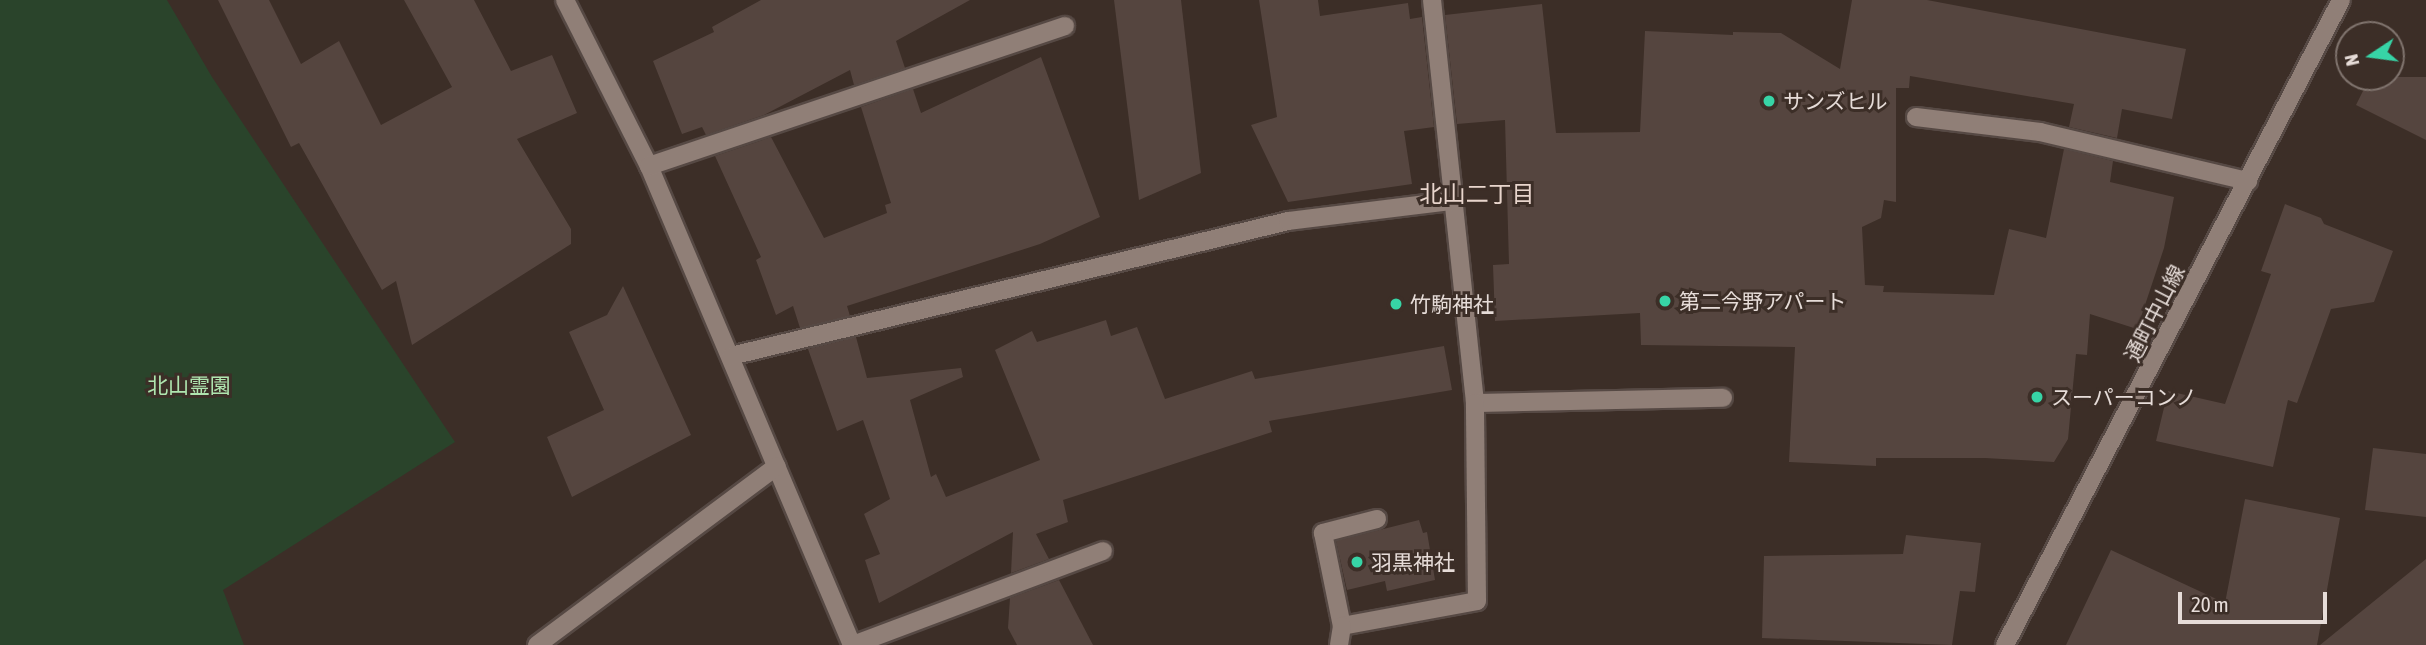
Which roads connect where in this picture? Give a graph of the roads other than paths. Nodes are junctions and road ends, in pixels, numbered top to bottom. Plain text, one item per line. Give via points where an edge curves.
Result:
1 (565, 0) edge
2 (1432, 0) edge
3 (2341, 0) edge
4 (1065, 26) dead end
5 (1916, 117) dead end
6 (649, 166) junction
7 (2248, 181) junction
8 (1452, 201) junction
9 (731, 356) junction
10 (1723, 398) dead end
11 (1475, 403) junction
12 (777, 466) junction
13 (1377, 519) dead end
14 (1103, 551) dead end
15 (1342, 626) junction
16 (537, 645) edge
17 (852, 645) edge
18 (1339, 645) edge
19 (2005, 645) edge

1 - 6 street
2 - 8 street
3 - 7 street, 通町中山線
4 - 6 street
5 - 7 street via 2040,132
6 - 9 street
7 - 19 street, 通町中山線
8 - 9 street via 1288,221
8 - 11 street
9 - 12 street
10 - 11 street
11 - 15 street via 1477,601
12 - 16 street
12 - 17 street
13 - 15 street via 1323,533
14 - 17 street
15 - 18 street

